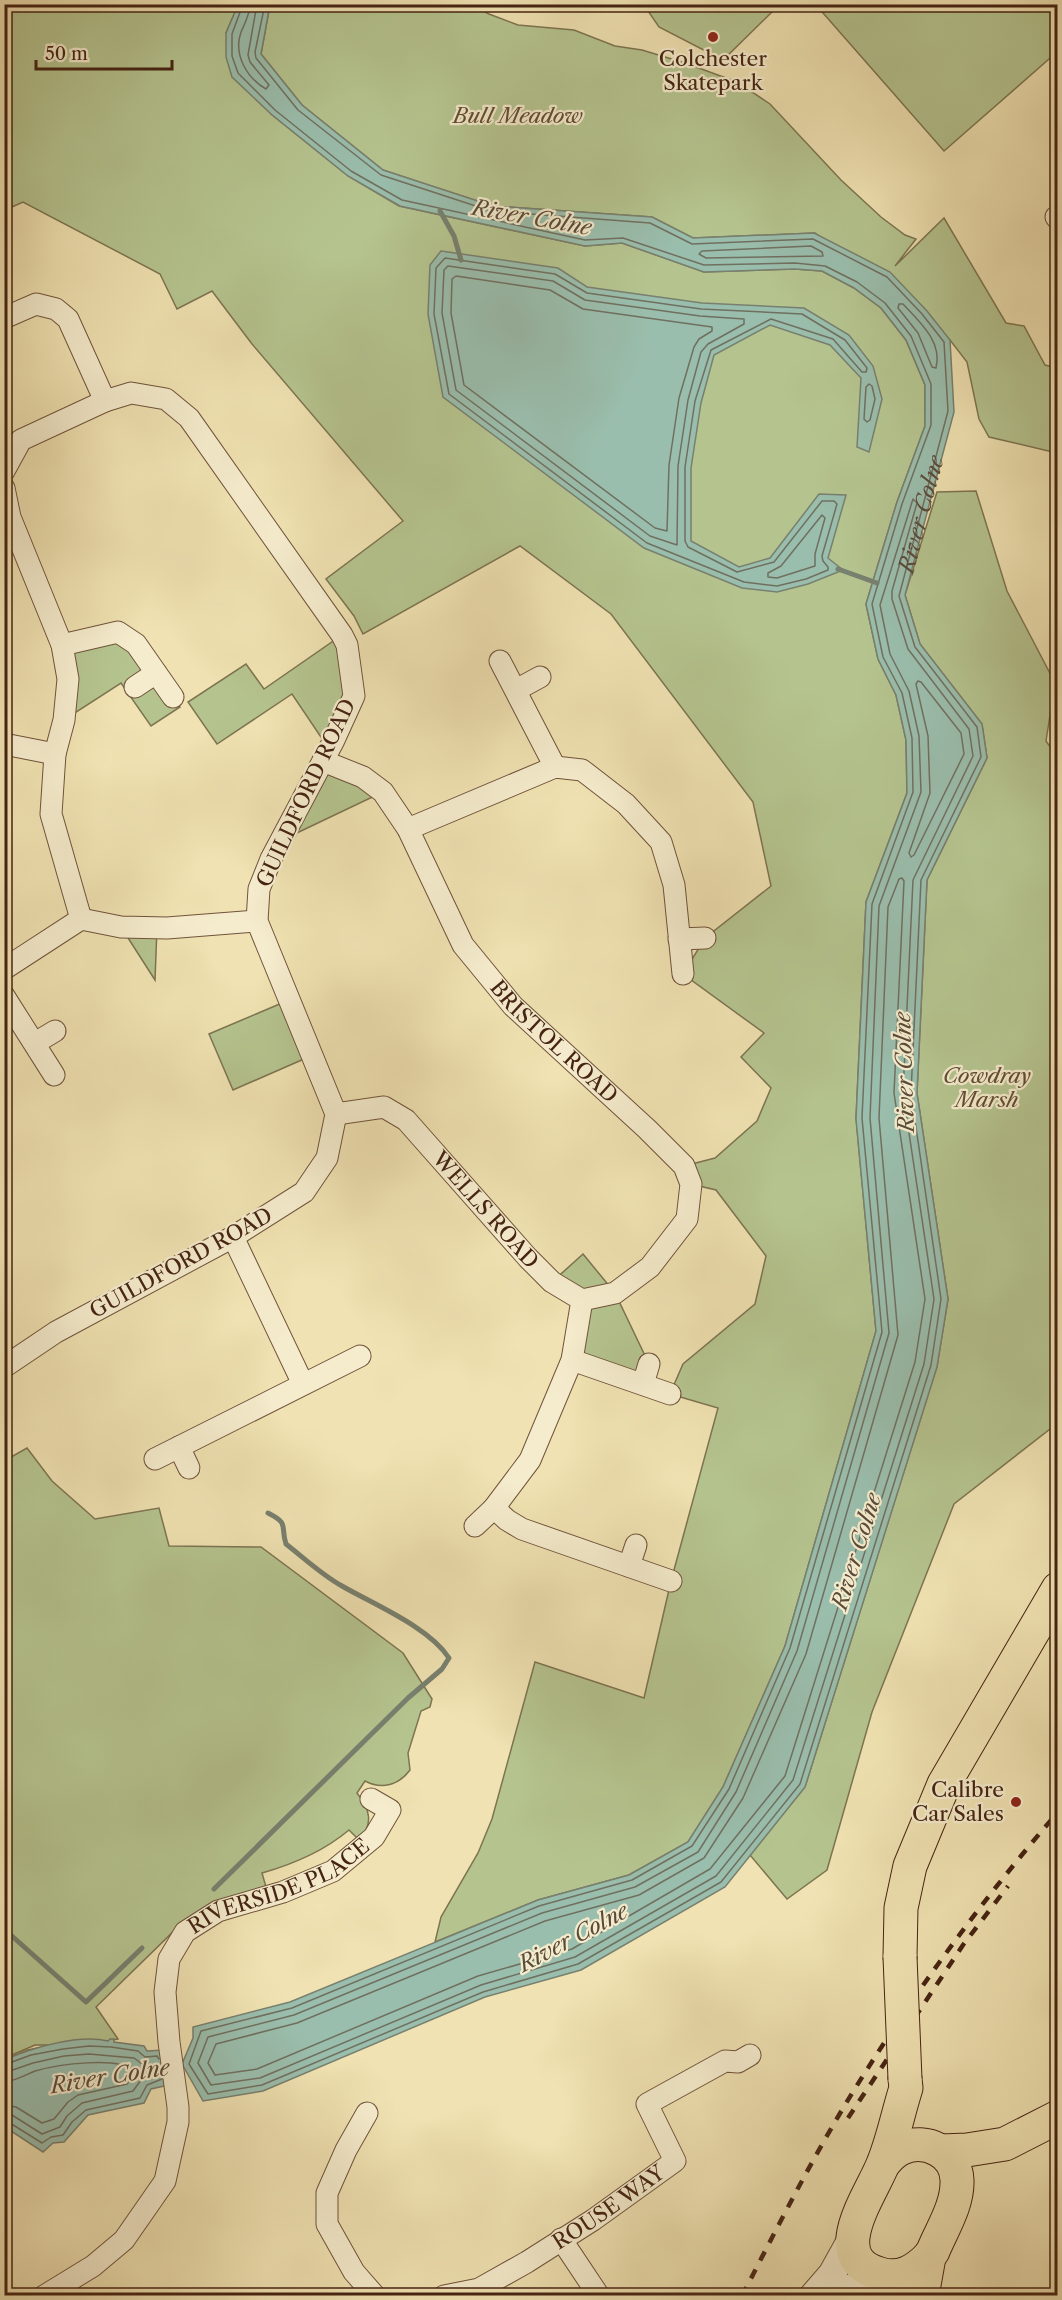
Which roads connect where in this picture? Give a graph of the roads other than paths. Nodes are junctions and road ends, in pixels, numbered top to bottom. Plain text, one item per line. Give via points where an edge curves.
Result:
1 (4, 318) edge
2 (105, 400) junction
3 (4, 471) edge
4 (4, 488) edge
5 (7, 518) edge
6 (62, 645) junction
7 (500, 661) dead end
8 (156, 673) junction
9 (540, 677) dead end
10 (135, 687) dead end
11 (516, 690) junction
12 (173, 697) dead end
13 (4, 744) edge
14 (55, 754) junction
15 (323, 761) junction
16 (555, 766) junction
17 (408, 829) junction
18 (81, 919) junction
19 (257, 921) junction
20 (705, 938) dead end
21 (679, 939) junction
22 (4, 969) edge
23 (683, 974) dead end
24 (4, 996) edge
25 (55, 1031) dead end
26 (34, 1043) junction
27 (54, 1075) dead end
28 (336, 1114) junction
29 (233, 1237) junction
30 (582, 1300) junction
31 (360, 1356) dead end
32 (7, 1359) edge
33 (572, 1360) junction
34 (303, 1384) junction
35 (670, 1394) dead end
36 (178, 1447) junction
37 (154, 1459) dead end
38 (189, 1468) dead end
39 (494, 1508) junction
40 (475, 1526) dead end
41 (636, 1545) dead end
42 (629, 1566) junction
43 (671, 1581) dead end
44 (1058, 1589) edge
45 (372, 1799) dead end
46 (750, 2055) dead end
47 (905, 2084) junction
48 (367, 2113) dead end
49 (1058, 2117) edge
50 (1005, 2144) junction
51 (937, 2149) junction
52 (884, 2163) junction
53 (955, 2199) junction
54 (852, 2238) junction
55 (561, 2239) junction
56 (929, 2257) junction
57 (878, 2284) edge
58 (44, 2295) edge
59 (375, 2295) edge
60 (444, 2295) edge
61 (599, 2295) edge
62 (813, 2295) edge
63 (838, 2295) edge
64 (922, 2295) edge

1 - 2 street via 36,304 56,309 68,319
2 - 3 street, GUILDFORD ROAD via 21,440
2 - 15 street, GUILDFORD ROAD via 131,393 166,399 189,418 342,635 354,696
4 - 5 street
5 - 6 street
6 - 8 street via 118,632 136,644
6 - 14 street via 68,679 64,720
7 - 11 street
8 - 10 street
8 - 12 street
9 - 11 street
11 - 16 street
13 - 14 street
14 - 18 street via 51,814
15 - 17 street, BRISTOL ROAD via 363,777 383,792
15 - 19 street, GUILDFORD ROAD via 271,859 259,889
16 - 17 street
16 - 21 street via 582,770 626,804 661,842 674,885
17 - 30 street, BRISTOL ROAD via 463,945 513,1006 684,1166 691,1184 687,1219 650,1267 615,1293
18 - 19 street via 166,928
18 - 22 street
19 - 28 street, GUILDFORD ROAD
20 - 21 street
21 - 23 street
24 - 26 street
25 - 26 street
26 - 27 street
28 - 29 street, GUILDFORD ROAD via 327,1158 304,1192
28 - 30 street, WELLS ROAD via 384,1107 406,1120 528,1258 552,1282
29 - 32 street, GUILDFORD ROAD
29 - 34 street
30 - 33 street
31 - 34 street
33 - 35 street via 646,1374
33 - 39 street via 530,1460
34 - 36 street
36 - 37 street
36 - 38 street
39 - 40 street
39 - 42 street via 522,1529
41 - 42 street
42 - 43 street
44 - 47 main road, bridge via 944,1784 910,1866 901,1908
45 - 58 street, RIVERSIDE PLACE via 390,1810 374,1837 333,1871 283,1893 218,1911 185,1932 169,1959 165,1992 178,2107 165,2181 124,2240 93,2266
46 - 55 street, ROUSE WAY via 738,2062 725,2061 647,2104 675,2161
47 - 51 main road via 925,2135
47 - 52 main road
48 - 59 street via 327,2193 327,2224 354,2272
49 - 50 main road
50 - 51 main road via 967,2150
50 - 53 main road
51 - 52 main road via 905,2147
51 - 53 main road via 951,2160 956,2172
52 - 54 main road via 856,2220
53 - 56 main road
54 - 57 main road via 858,2258
54 - 62 street
55 - 60 street, ROUSE WAY via 479,2289
55 - 61 street
56 - 57 main road via 904,2275
56 - 64 main road
57 - 63 street

